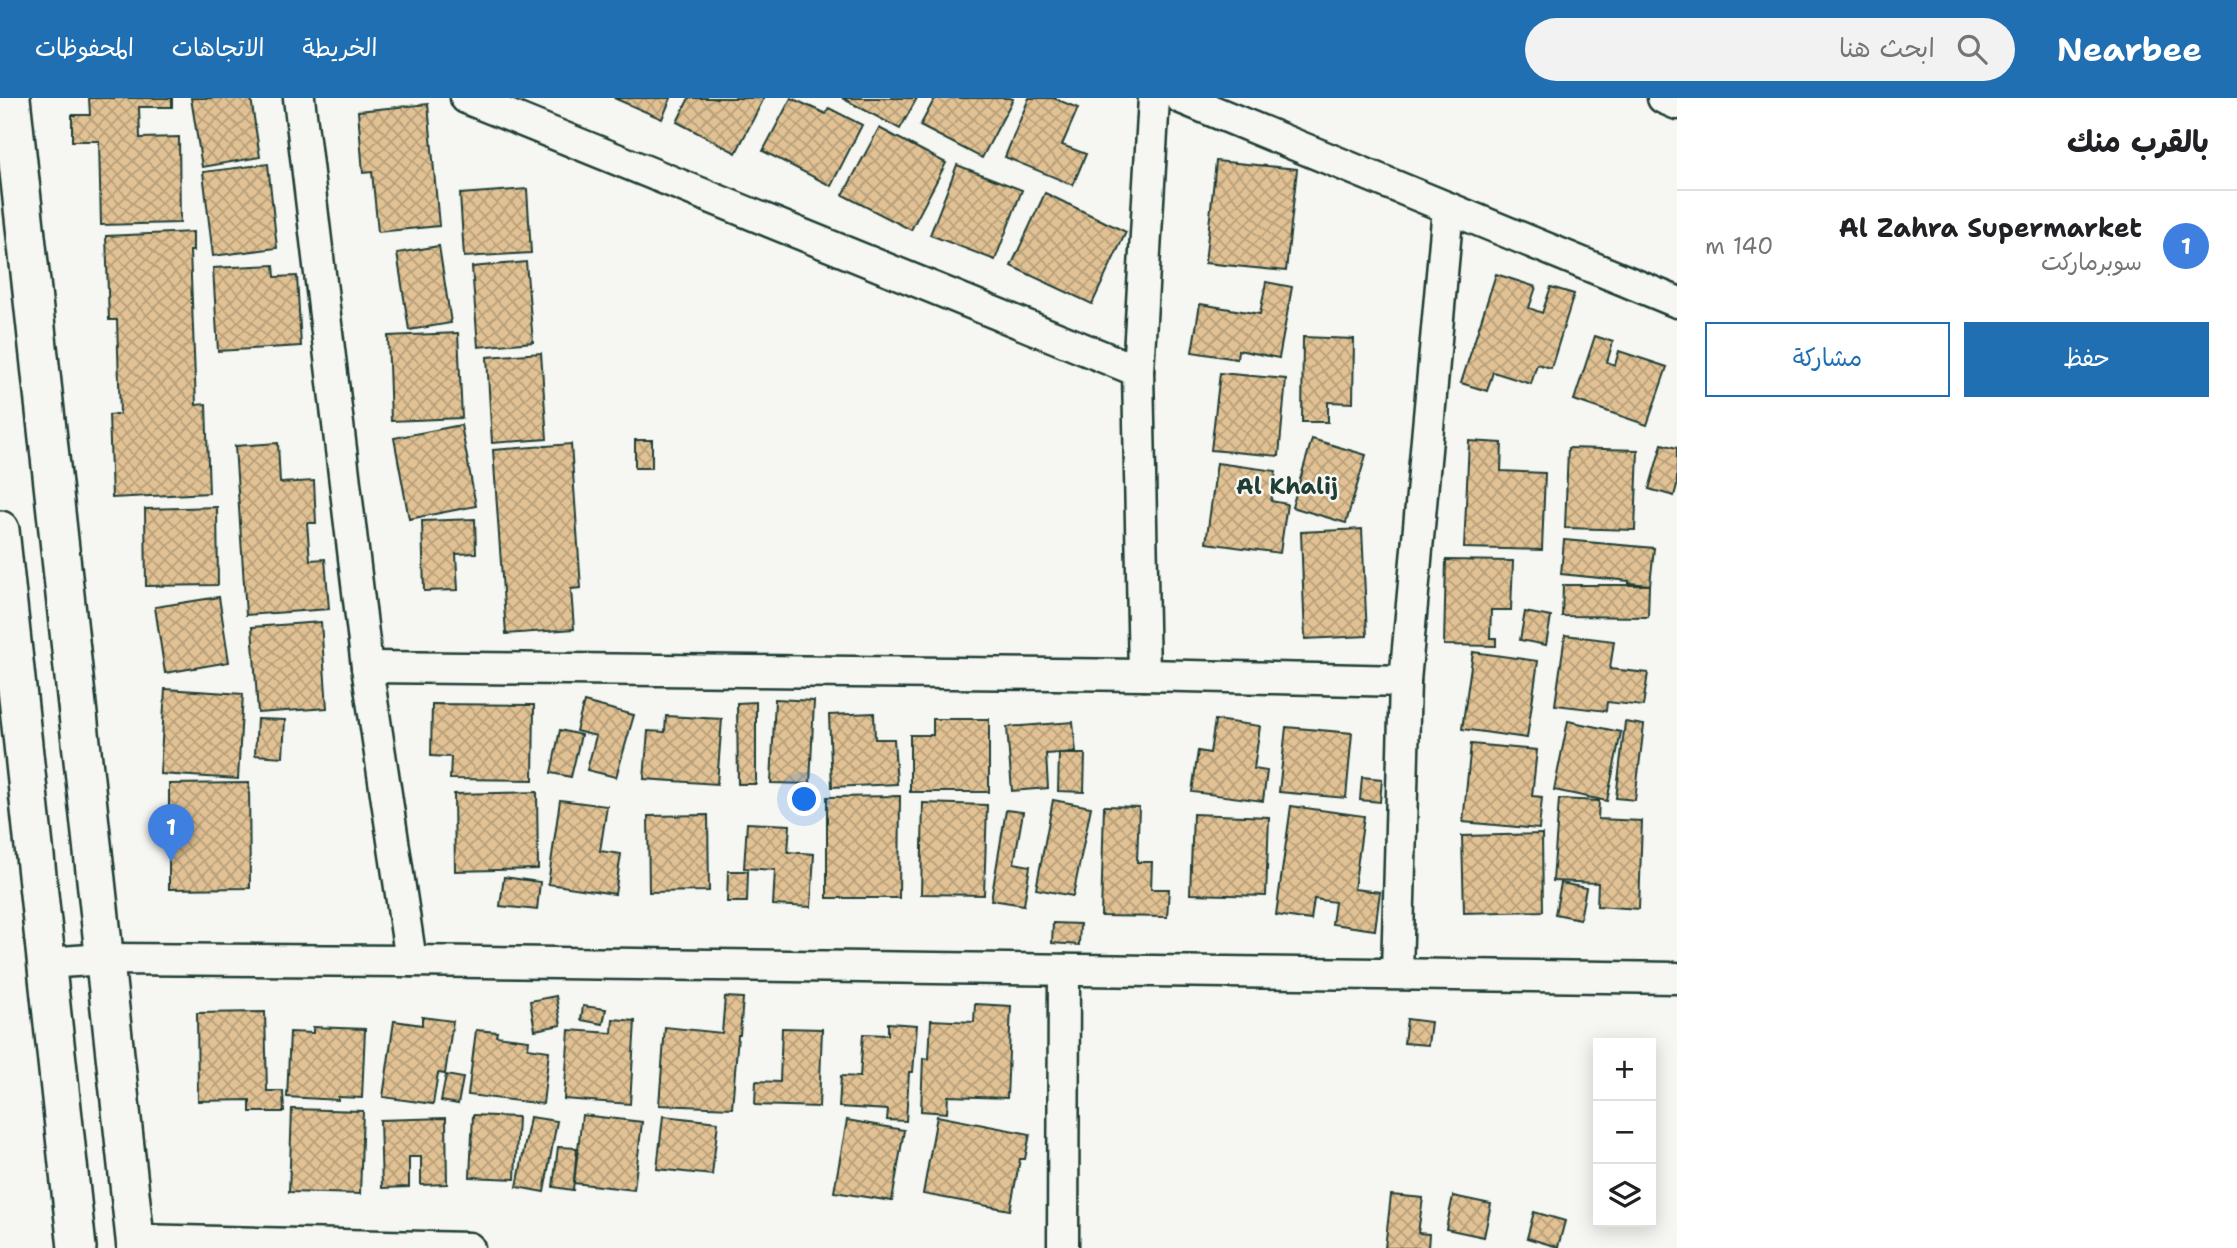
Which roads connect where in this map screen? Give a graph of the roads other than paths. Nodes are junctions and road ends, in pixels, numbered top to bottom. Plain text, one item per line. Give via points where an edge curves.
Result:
1 (11, 98) edge
2 (299, 98) edge
3 (466, 98) edge
4 (1154, 98) edge
5 (1181, 98) edge
6 (1663, 98) edge
7 (1677, 104) edge
8 (1448, 208) junction
9 (1677, 303) edge
10 (1138, 371) junction
11 (0, 530) edge
12 (367, 667) junction
13 (1144, 675) junction
14 (1405, 681) junction
15 (104, 958) junction
16 (411, 961) junction
17 (46, 963) junction
18 (1064, 970) junction
19 (1397, 973) junction
20 (1677, 978) edge
21 (136, 1244) edge
22 (77, 1248) edge
23 (434, 1248) edge
24 (469, 1248) edge
25 (1063, 1248) edge

1 - 15 street
2 - 12 street
3 - 10 street
4 - 10 street
5 - 8 street
6 - 7 street
8 - 9 street
8 - 14 street
10 - 13 street
11 - 17 street
12 - 13 street
12 - 16 street
13 - 14 street
14 - 19 street
15 - 16 street
15 - 17 street
15 - 21 street
16 - 18 street
17 - 22 street
18 - 19 street
18 - 25 street
19 - 20 street
21 - 23 street
23 - 24 street

